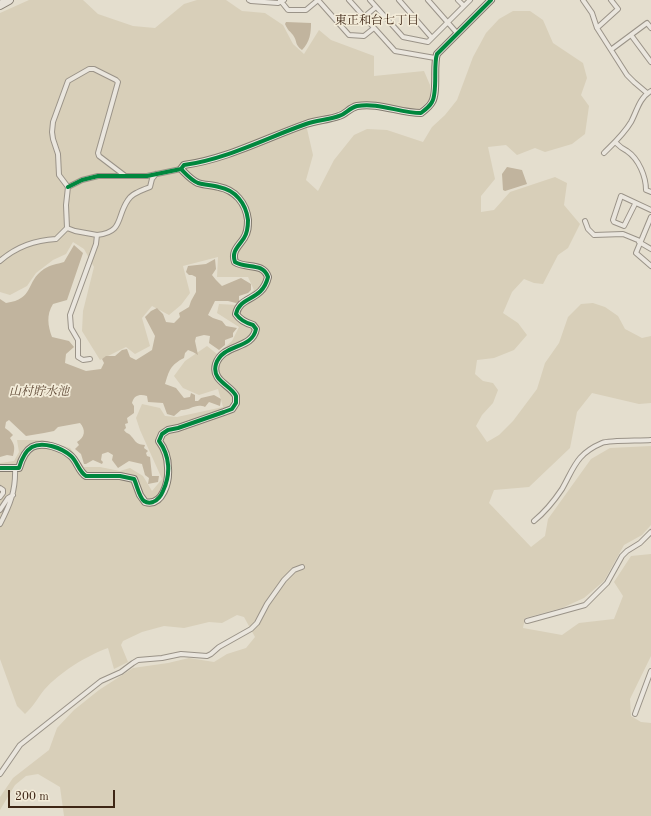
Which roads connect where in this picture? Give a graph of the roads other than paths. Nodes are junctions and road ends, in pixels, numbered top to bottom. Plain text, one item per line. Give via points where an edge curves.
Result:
1 (9, 0) edge
2 (249, 0) edge
3 (350, 0) edge
4 (370, 0) edge
5 (399, 0) edge
6 (428, 0) edge
7 (458, 0) edge
8 (470, 0) edge
9 (491, 0) edge
10 (583, 0) edge
11 (611, 0) edge
12 (282, 1) edge
13 (0, 5) edge
14 (464, 6) junction
15 (376, 7) junction
16 (364, 17) junction
17 (448, 22) junction
18 (374, 28) junction
19 (597, 28) junction
20 (651, 28) edge
21 (457, 33) junction
22 (630, 35) junction
23 (432, 38) junction
24 (612, 49) junction
25 (435, 58) junction
26 (651, 62) edge
27 (649, 92) edge
28 (614, 142) junction
29 (604, 153) dead end
30 (181, 169) junction
31 (157, 173) junction
32 (124, 175) junction
33 (68, 187) junction
34 (651, 192) edge
35 (635, 204) junction
36 (651, 210) edge
37 (651, 217) edge
38 (584, 221) dead end
39 (624, 226) junction
40 (67, 228) junction
41 (646, 228) junction
42 (651, 230) edge
43 (621, 234) junction
44 (97, 235) junction
45 (640, 241) junction
46 (651, 249) edge
47 (0, 261) edge
48 (651, 266) edge
49 (90, 359) dead end
50 (651, 440) edge
51 (0, 468) edge
52 (15, 468) junction
53 (0, 488) edge
54 (13, 495) junction
55 (0, 497) edge
56 (0, 510) edge
57 (534, 521) dead end
58 (0, 524) edge
59 (651, 532) edge
60 (302, 567) dead end
61 (527, 621) dead end
62 (651, 671) edge
63 (635, 714) dead end
64 (2, 766) edge
65 (0, 774) edge

1 - 13 highway
2 - 12 street
3 - 16 street
4 - 15 street
5 - 23 street
6 - 17 street
7 - 14 street
8 - 14 street
9 - 21 street
10 - 19 street
11 - 19 street via 618,9
12 - 18 street via 288,10 306,10 318,0 350,36 364,36
14 - 17 street
15 - 16 street
15 - 23 street via 403,37 428,42
16 - 18 street
17 - 21 street
17 - 23 street
18 - 25 street via 395,51
19 - 24 street
20 - 22 street via 647,23
21 - 25 street
22 - 24 street
22 - 26 street
24 - 27 street via 627,74
25 - 30 street via 433,101 421,113 358,106 350,108 340,116 307,123 228,154 184,165
27 - 28 street via 641,100 631,122
28 - 29 street
28 - 34 street via 638,163 646,181 646,190
30 - 31 street
30 - 52 street via 192,180 231,191 243,203 248,230 234,252 235,262 262,268 268,277 263,290 244,302 236,312 239,318 253,325 256,329 255,335 250,341 226,351 219,357 216,365 218,378 236,396 236,402 232,408 162,434 159,441 166,453 168,481 161,496 152,502 143,500 134,479 120,476 86,476 70,456 55,447 32,447 18,468
31 - 32 street via 147,176
31 - 44 street via 150,187 128,199 117,227 111,232
32 - 33 street via 98,176
32 - 33 street via 98,153 118,82 94,69 89,69 68,80 53,122 52,132 58,154 59,175
33 - 40 street
35 - 36 street
35 - 39 street
35 - 39 street via 621,196 613,220
37 - 41 street
38 - 43 street via 594,235
39 - 43 street
40 - 44 street
40 - 47 street via 56,239 44,239 20,247
41 - 42 street
41 - 45 street
43 - 45 street
44 - 49 street via 70,315 71,328 78,340 78,357
45 - 46 street
45 - 48 street via 636,252
50 - 57 street via 605,442 582,455 553,502
51 - 52 street
52 - 54 street
53 - 55 street via 3,490
54 - 56 street
54 - 58 street
59 - 61 street via 622,556 607,583 586,605
60 - 64 street via 294,570 284,580 267,604 258,623 250,629 207,656 181,654 138,660 121,672 101,680 20,745
62 - 63 street
64 - 65 street

